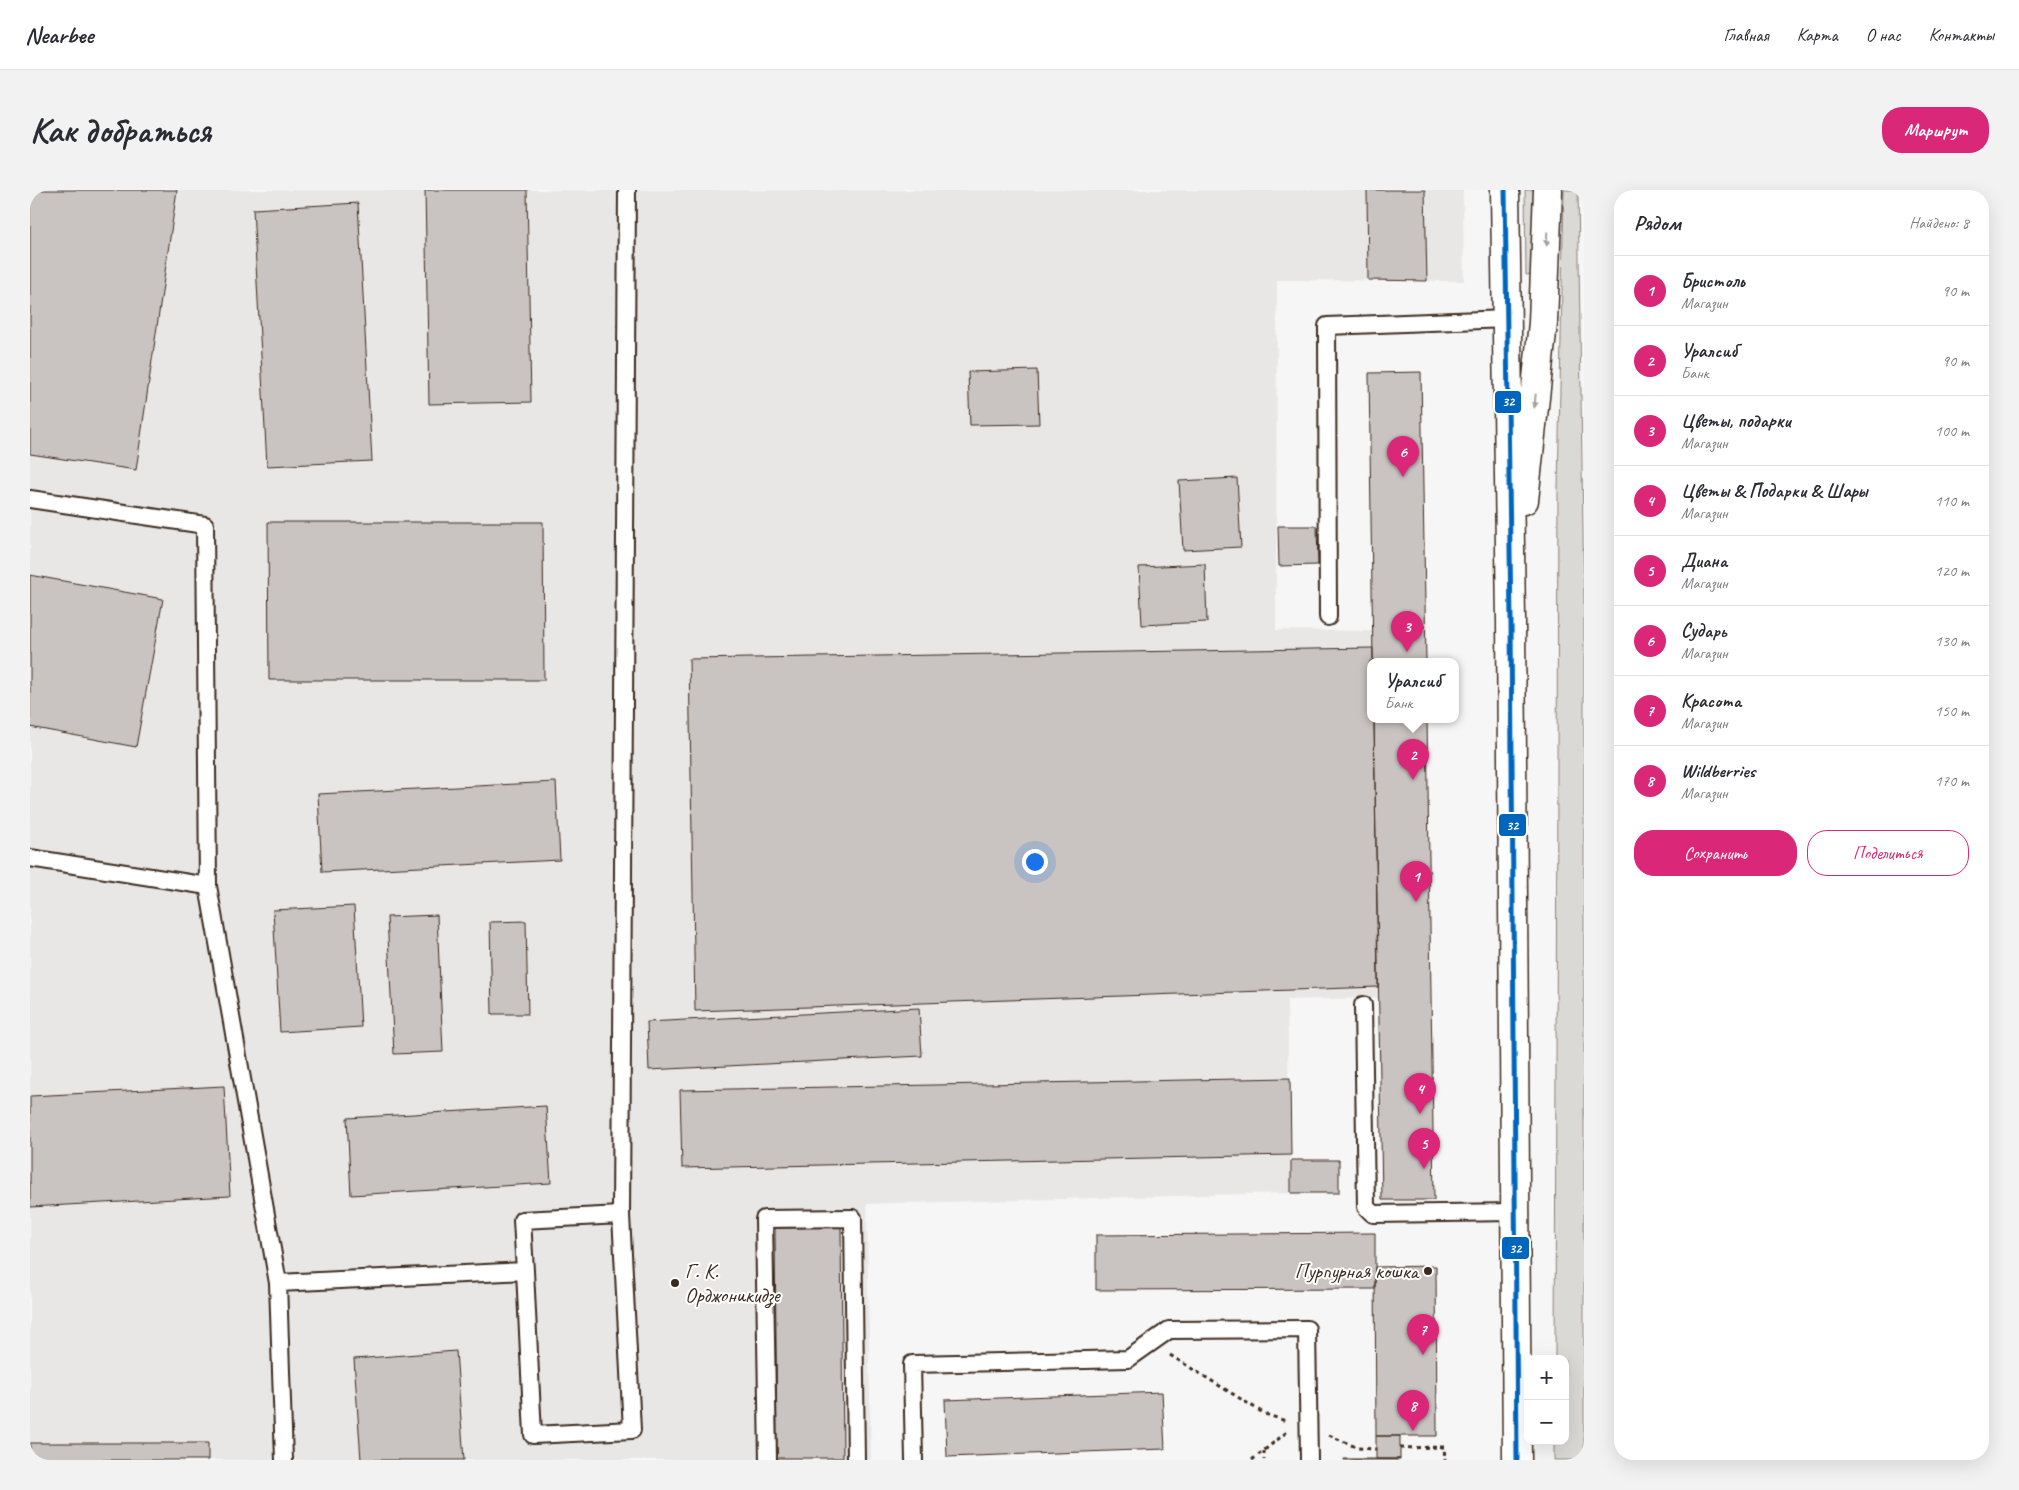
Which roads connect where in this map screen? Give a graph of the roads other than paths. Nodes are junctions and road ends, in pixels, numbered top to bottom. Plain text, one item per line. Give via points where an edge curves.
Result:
1 (627, 190) edge
2 (1505, 190) edge
3 (1548, 190) edge
4 (1507, 319) junction
5 (30, 499) edge
6 (1328, 617) dead end
7 (1511, 620) junction
8 (30, 858) edge
9 (208, 886) junction
10 (1363, 1005) dead end
11 (1515, 1212) junction
12 (621, 1215) junction
13 (525, 1271) junction
14 (278, 1283) junction
15 (284, 1460) edge
16 (768, 1460) edge
17 (856, 1460) edge
18 (914, 1460) edge
19 (1309, 1460) edge
20 (1517, 1460) edge

1 - 12 lane
2 - 4 main road
3 -> 7 main road via 1543,323
4 - 6 lane via 1327,326
4 - 7 main road
5 - 9 lane via 205,525
7 - 11 main road
8 - 9 lane
9 - 14 lane
10 - 11 lane via 1366,1207 1373,1214
11 - 20 main road
12 - 13 lane via 522,1220
12 - 13 lane via 632,1430 533,1435
13 - 14 lane
14 - 15 lane
16 - 17 lane via 764,1219 853,1218
18 - 19 lane via 912,1364 1128,1359 1169,1330 1307,1329 1302,1425

